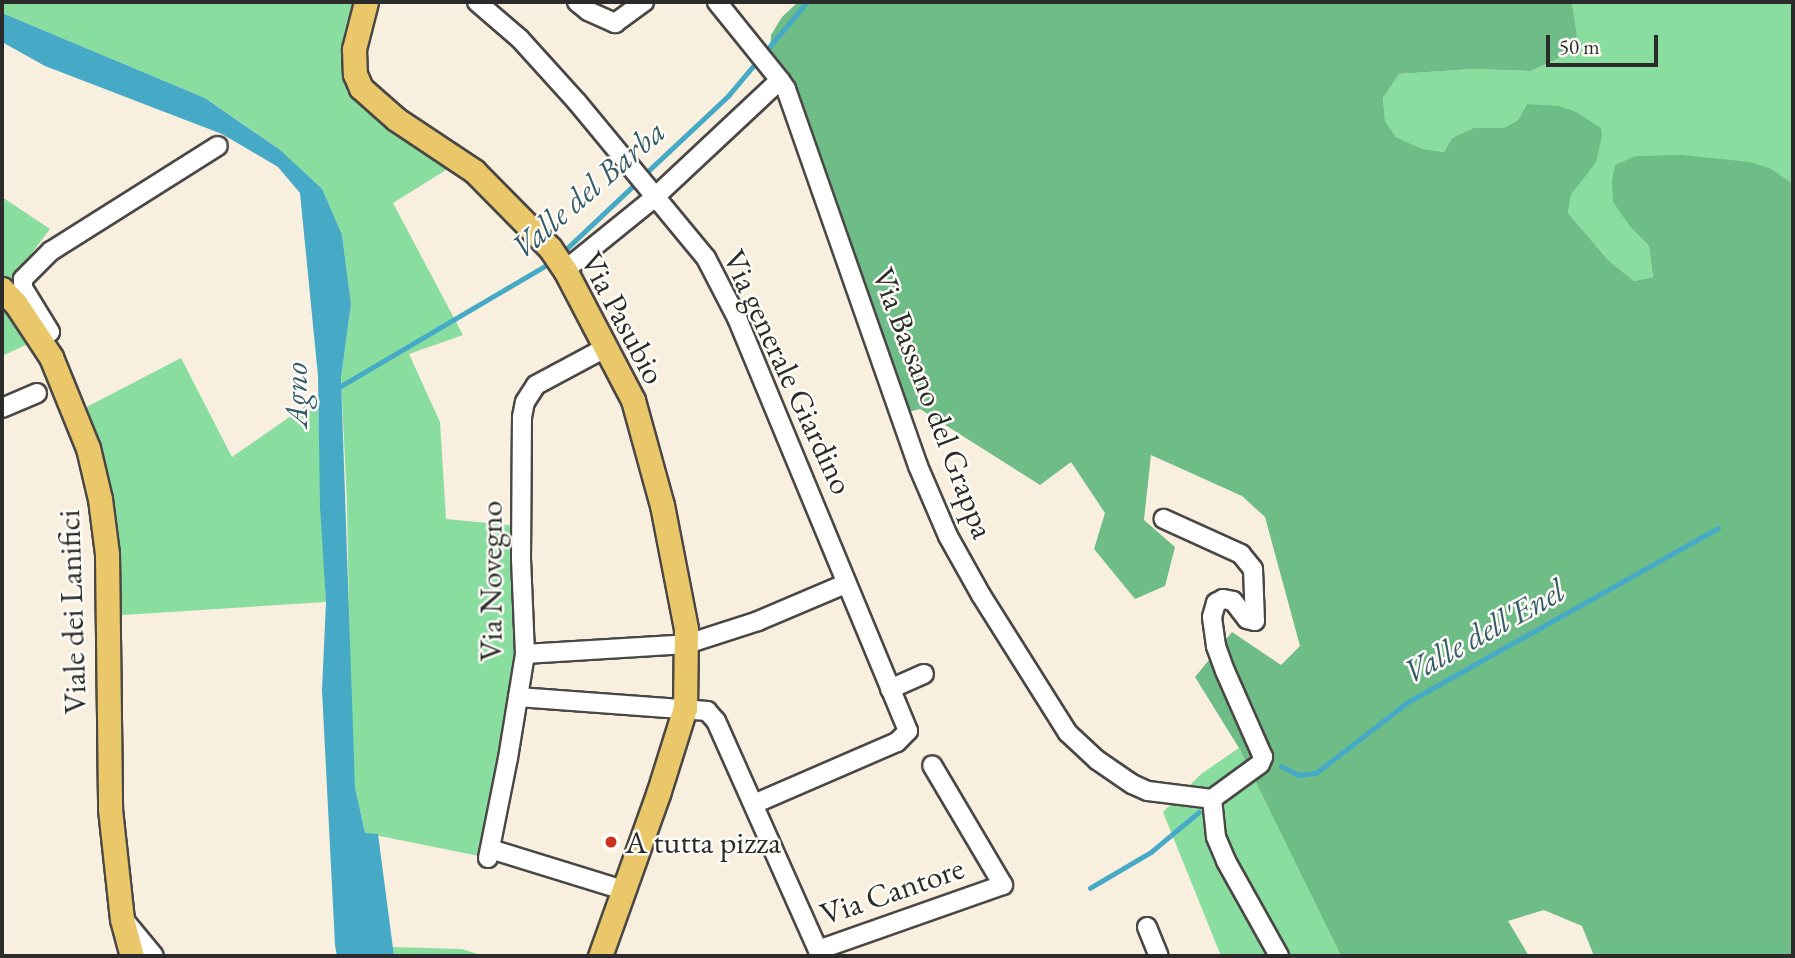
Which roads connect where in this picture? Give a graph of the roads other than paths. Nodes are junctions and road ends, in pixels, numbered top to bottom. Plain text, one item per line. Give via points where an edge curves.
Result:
1 (366, 2) edge
2 (477, 2) edge
3 (577, 2) edge
4 (644, 2) edge
5 (717, 2) edge
6 (780, 80) junction
7 (218, 146) dead end
8 (652, 194) junction
9 (558, 260) junction
10 (2, 289) edge
11 (40, 337) junction
12 (607, 347) junction
13 (37, 393) dead end
14 (2, 408) edge
15 (1164, 519) dead end
16 (845, 584) junction
17 (687, 644) junction
18 (525, 654) junction
19 (924, 674) dead end
20 (890, 688) junction
21 (518, 697) junction
22 (685, 708) junction
23 (932, 765) dead end
24 (1212, 799) junction
25 (754, 804) junction
26 (623, 890) junction
27 (122, 919) junction
28 (1147, 928) dead end
29 (811, 953) edge
30 (132, 956) edge
31 (154, 956) edge
32 (600, 956) edge
33 (1159, 956) edge
34 (1279, 956) edge

1 - 9 main road, Via Pasubio via 354,49 361,88 396,119 474,171
2 - 8 street, Via generale Giardino via 520,39
3 - 4 street via 615,23
5 - 6 street, Via Bassano del Grappa
6 - 8 street
6 - 24 street, Via Bassano del Grappa via 918,466 948,536 981,594 1068,733 1097,760 1149,792
7 - 11 street via 51,251 23,279 23,288 50,332
8 - 9 street
8 - 16 street, Via generale Giardino via 706,258 737,318
9 - 12 main road, Via Pasubio
10 - 11 main road, Viale dei Lanifici
11 - 27 main road, Viale dei Lanifici via 79,421 100,499 107,554 110,809
12 - 17 main road, Via Pasubio via 645,437 674,560
12 - 18 street, Via Novegno via 536,385 525,402 521,539
13 - 14 street
15 - 24 street via 1241,554 1253,569 1255,621 1247,619 1233,601 1223,599 1216,603 1212,617 1225,671 1263,757
16 - 17 street via 758,621
16 - 20 street
17 - 18 street
17 - 22 main road, Via Pasubio
18 - 21 street, Via Novegno
19 - 20 street
20 - 25 street via 908,731 897,742
21 - 22 street
21 - 26 street, Via Novegno via 492,854
22 - 25 street, Via Cantore via 707,711 716,721
22 - 26 main road, Via Pasubio
23 - 29 street, Via Cantore via 1003,886
24 - 34 street via 1216,837 1226,861
25 - 29 street, Via Cantore
26 - 32 main road, Via Pasubio
27 - 30 main road, Viale dei Lanifici
27 - 31 street
28 - 33 street

